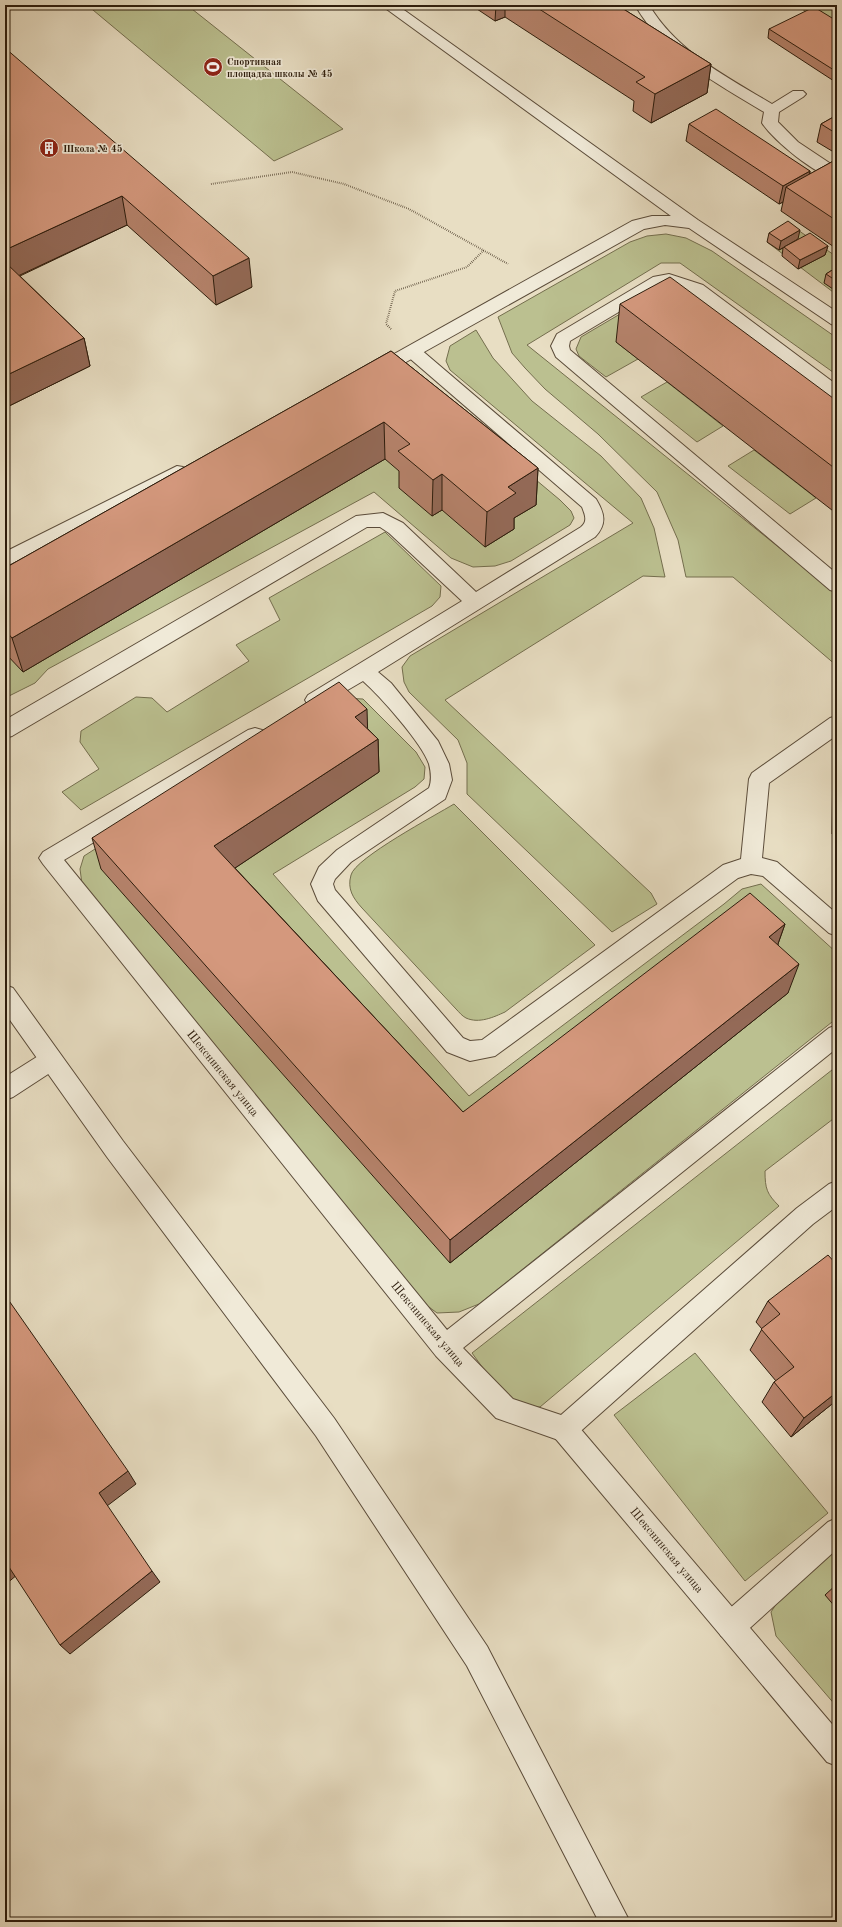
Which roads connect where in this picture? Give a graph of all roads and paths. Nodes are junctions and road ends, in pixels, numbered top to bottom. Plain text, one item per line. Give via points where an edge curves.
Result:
1 (388, 5) edge
2 (642, 5) edge
3 (798, 94) dead end
4 (772, 110) junction
5 (837, 175) edge
6 (211, 184) dead end
7 (694, 224) junction
8 (484, 250) junction
9 (538, 282) junction
10 (837, 320) edge
11 (413, 352) junction
12 (363, 378) edge
13 (837, 394) edge
14 (192, 465) edge
15 (5, 560) edge
16 (837, 584) edge
17 (475, 602) junction
18 (364, 671) junction
19 (296, 712) edge
20 (837, 724) edge
21 (268, 728) edge
22 (5, 730) edge
23 (751, 865) junction
24 (837, 927) edge
25 (5, 995) edge
26 (837, 1035) edge
27 (51, 1060) junction
28 (5, 1090) edge
29 (837, 1192) edge
30 (444, 1347) junction
31 (564, 1429) junction
32 (837, 1531) edge
33 (731, 1626) junction
34 (837, 1752) edge
35 (615, 1922) edge

1 - 7 street
2 - 4 street via 666,39 694,61
3 - 4 street
4 - 5 street via 770,123 780,136
6 - 8 path via 292,172 344,184 409,209
7 - 9 street via 659,220 638,225
7 - 10 street
8 - 9 path
8 - 11 path via 467,267 395,291 386,324
9 - 11 street
11 - 12 street
11 - 17 street via 590,504 595,517 594,526 588,532
13 - 16 street via 697,289 669,279 659,281 563,338 560,346 562,353
14 - 15 street
17 - 18 street
17 - 22 street via 396,528 383,520 363,521
18 - 19 street
18 - 23 street via 384,688 431,747 440,764 442,780 438,793 344,856 327,873 322,884 326,895 455,1045 470,1051 487,1049 731,871
20 - 23 street via 759,779
21 - 30 street, Шекснинская улица via 50,858
23 - 24 street via 769,868
25 - 27 street
26 - 30 street
27 - 28 street
27 - 35 street via 325,1427 477,1656
29 - 31 street via 805,1216
30 - 31 street, Шекснинская улица via 505,1409
31 - 33 street, Шекснинская улица
32 - 33 street
33 - 34 street, Шекснинская улица

